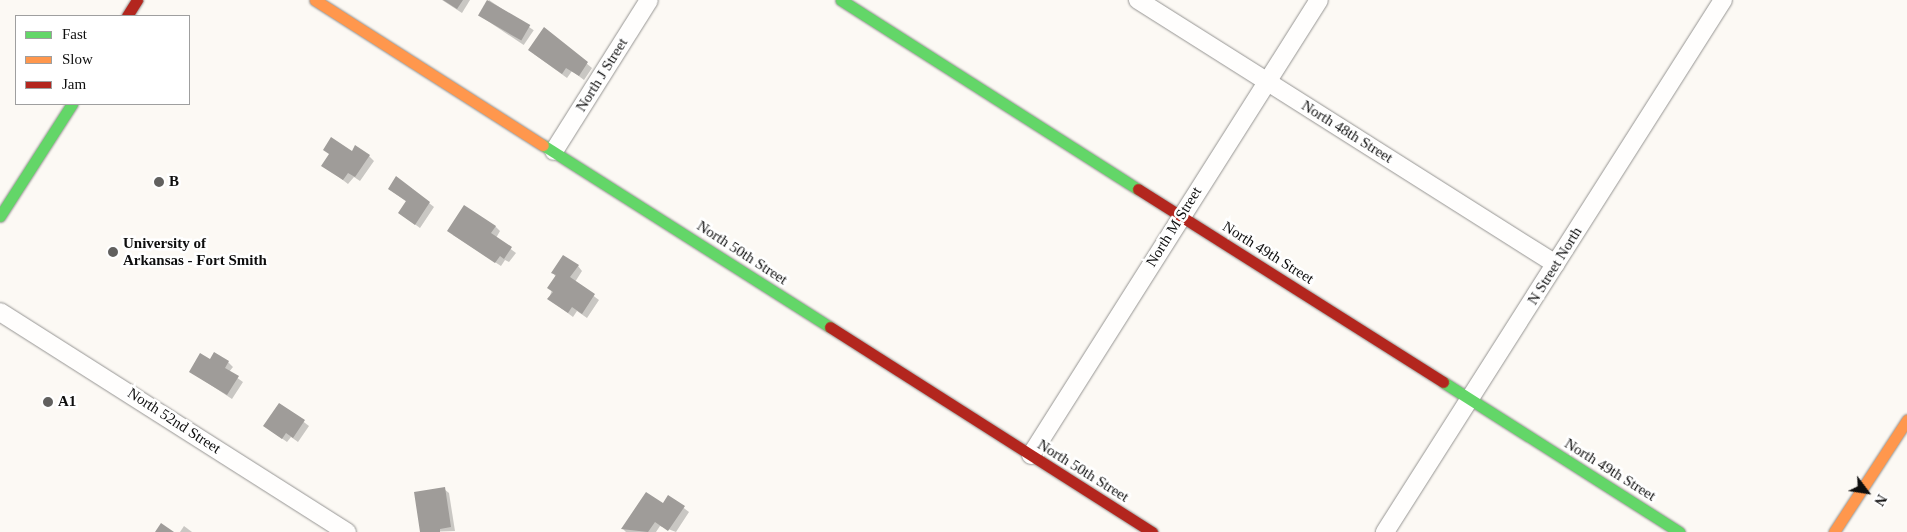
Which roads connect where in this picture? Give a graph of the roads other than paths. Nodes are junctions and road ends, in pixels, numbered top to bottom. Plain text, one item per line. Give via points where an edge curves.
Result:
1 (137, 0) edge
2 (315, 0) edge
3 (649, 0) edge
4 (841, 0) edge
5 (1319, 0) edge
6 (1724, 0) edge
7 (1142, 1) edge
8 (128, 15) edge
9 (1267, 81) junction
10 (71, 105) edge
11 (554, 150) junction
12 (0, 216) edge
13 (1181, 216) junction
14 (1556, 264) junction
15 (0, 312) edge
16 (1470, 399) junction
17 (1907, 420) edge
18 (1031, 455) junction
19 (347, 532) edge
20 (1152, 532) edge
21 (1385, 532) edge
22 (1679, 532) edge
23 (1834, 532) edge

1 - 8 street
2 - 11 street, North 50th Street
3 - 11 street, North J Street
4 - 13 street, North 49th Street
5 - 9 street, North M Street
6 - 14 street, N Street North
7 - 9 street, North 48th Street
9 - 13 street, North M Street
9 - 14 street, North 48th Street
10 - 12 street
11 - 18 street, North 50th Street
13 - 16 street, North 49th Street
13 - 18 street, North M Street
14 - 16 street, N Street North
15 - 19 street, North 52nd Street
16 - 21 street, N Street North
16 - 22 street, North 49th Street
17 - 23 street
18 - 20 street, North 50th Street

